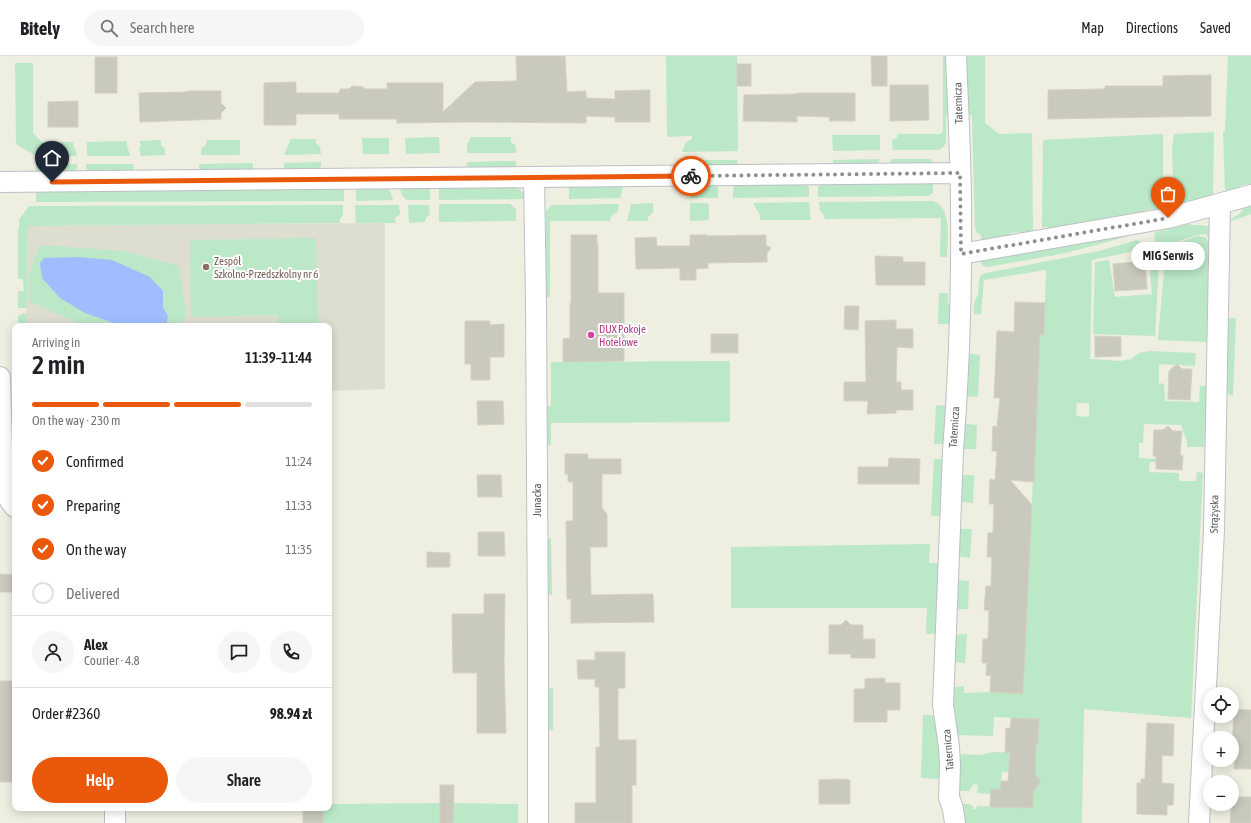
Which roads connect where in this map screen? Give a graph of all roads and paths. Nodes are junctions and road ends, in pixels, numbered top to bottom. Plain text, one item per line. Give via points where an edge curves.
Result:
1 (956, 56) edge
2 (960, 173) junction
3 (534, 177) junction
4 (0, 182) edge
5 (1251, 195) edge
6 (1220, 204) junction
7 (961, 254) junction
8 (0, 376) edge
9 (12, 504) edge
10 (12, 509) edge
11 (0, 516) edge
12 (949, 797) junction
13 (115, 811) edge
14 (115, 823) edge
15 (538, 823) edge
16 (941, 823) edge
17 (955, 823) edge
18 (1199, 823) edge

1 - 2 street, Taternicza
2 - 3 street
2 - 7 street, Taternicza
3 - 4 street
3 - 15 street, Junacka
5 - 6 street
6 - 7 street via 1168,218
6 - 18 street, Strążyska via 1214,530
7 - 12 street, Taternicza via 943,674 943,705 950,765
8 - 9 street via 3,486
10 - 11 street
12 - 16 street, Taternicza
12 - 17 street, Taternicza
13 - 14 street

